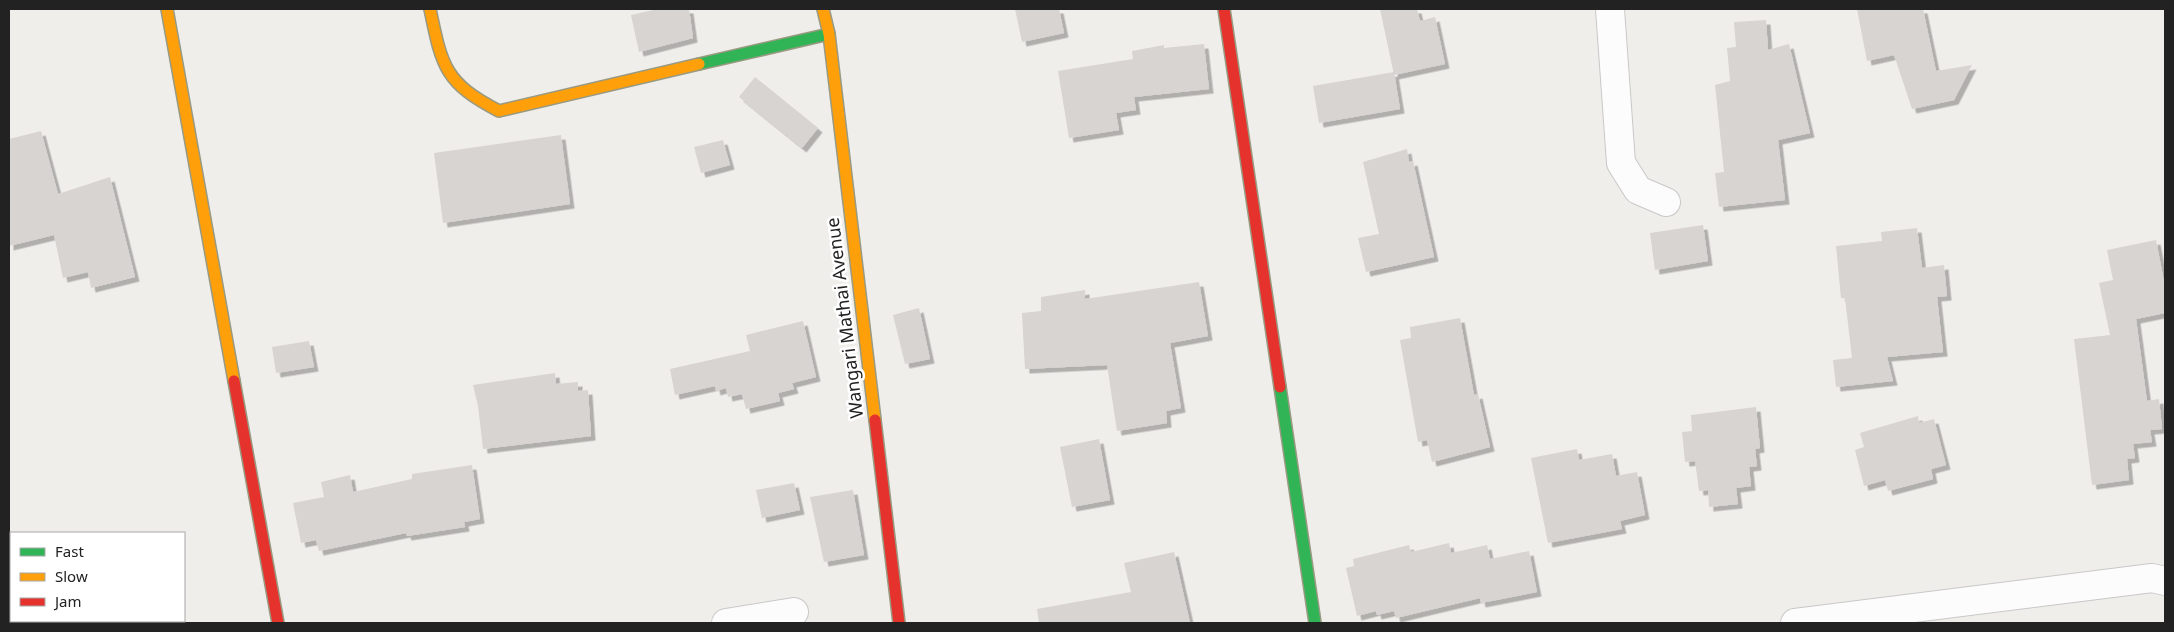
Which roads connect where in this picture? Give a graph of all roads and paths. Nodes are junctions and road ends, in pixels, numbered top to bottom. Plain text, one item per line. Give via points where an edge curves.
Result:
1 (167, 9) edge
2 (430, 9) edge
3 (823, 9) edge
4 (1224, 9) edge
5 (1610, 9) edge
6 (830, 34) junction
7 (1666, 202) dead end
8 (2165, 580) edge
9 (794, 612) dead end
10 (278, 623) edge
11 (726, 623) edge
12 (899, 623) edge
13 (1315, 623) edge
14 (1795, 623) edge

1 - 10 street
2 - 6 street via 441,62 456,86 499,111
3 - 6 street, Wangari Mathai Avenue
4 - 13 street
5 - 7 street via 1621,163 1638,190
6 - 12 street, Wangari Mathai Avenue
8 - 14 street via 2152,578
9 - 11 street

